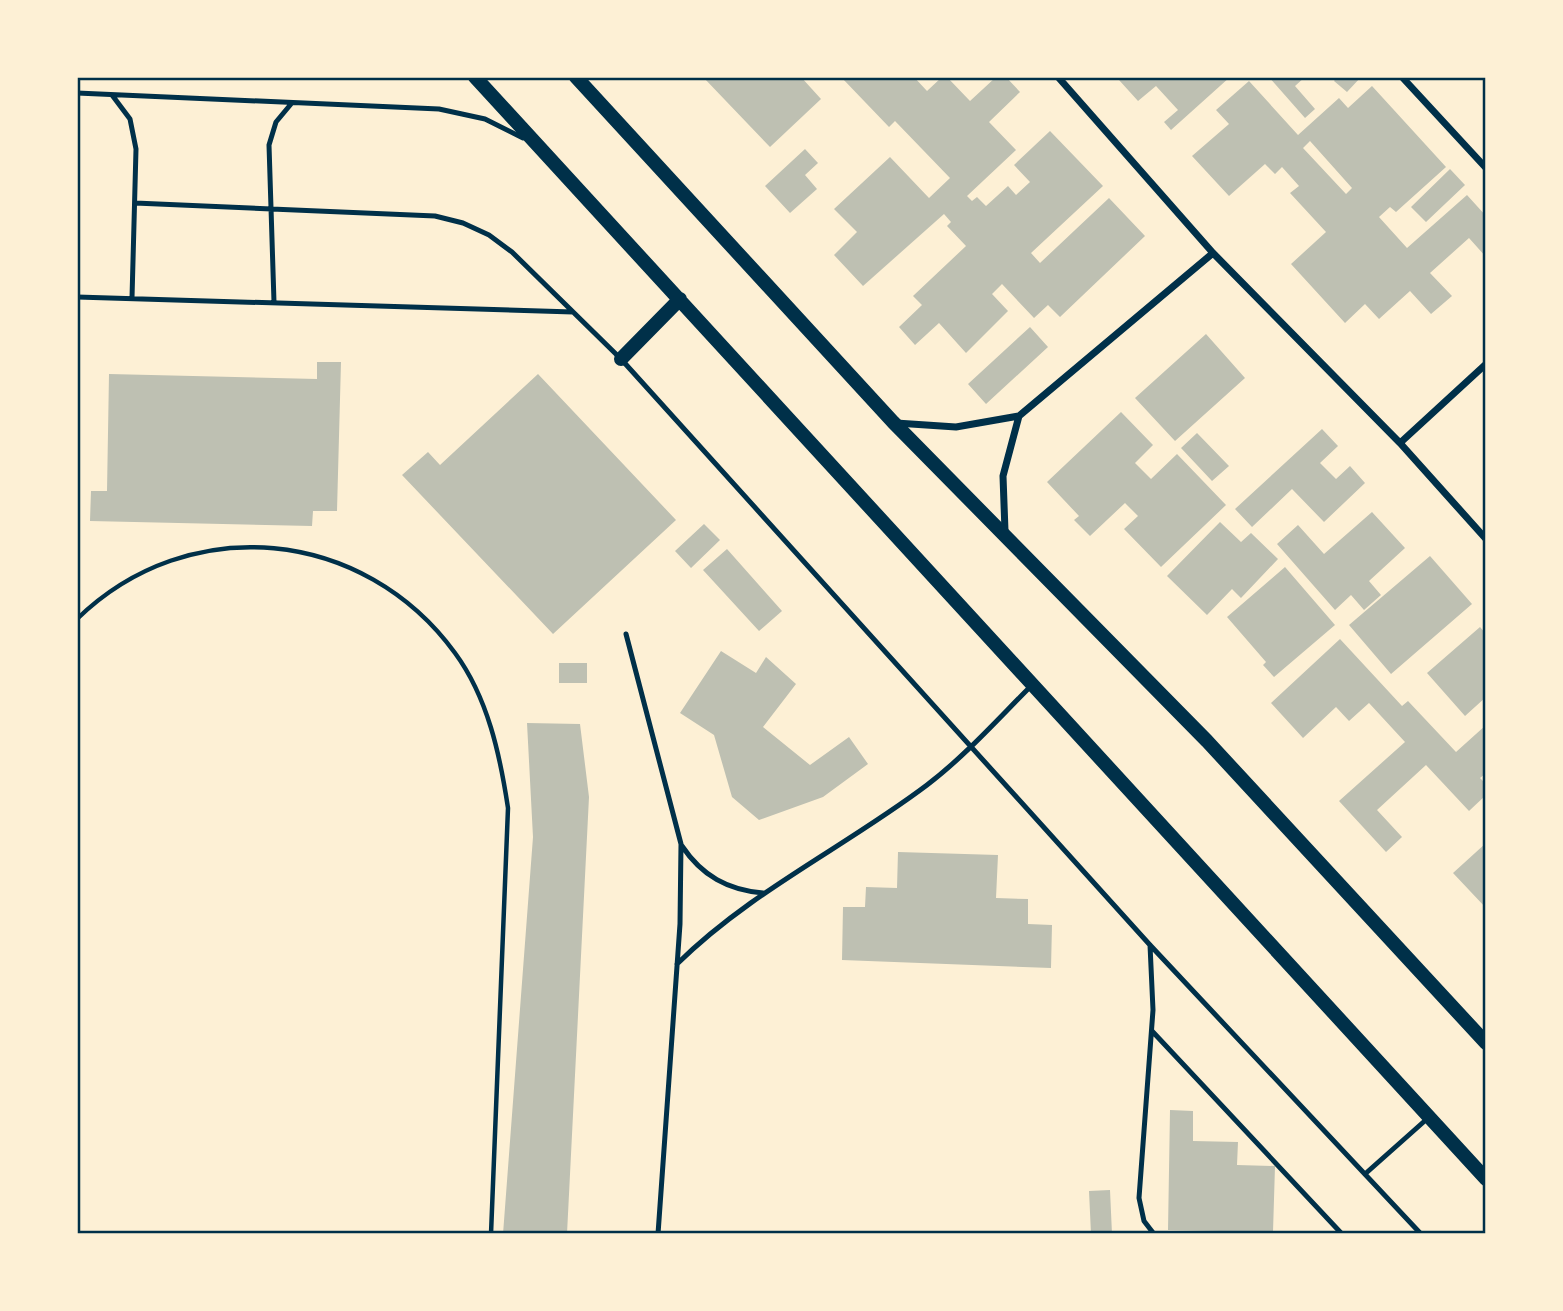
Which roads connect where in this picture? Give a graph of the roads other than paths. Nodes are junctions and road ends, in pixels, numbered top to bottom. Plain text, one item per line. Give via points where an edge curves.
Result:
1 (475, 77) edge
2 (576, 77) edge
3 (1058, 77) edge
4 (1402, 77) edge
5 (77, 93) edge
6 (112, 95) junction
7 (291, 104) junction
8 (545, 153) junction
9 (1486, 168) edge
10 (135, 203) junction
11 (270, 208) junction
12 (1213, 253) junction
13 (77, 297) edge
14 (132, 298) junction
15 (680, 299) junction
16 (274, 302) junction
17 (573, 312) junction
18 (621, 359) junction
19 (1486, 364) edge
20 (1019, 416) junction
21 (893, 422) junction
22 (1400, 443) junction
23 (1006, 538) junction
24 (1486, 539) edge
25 (626, 634) dead end
26 (1032, 685) junction
27 (972, 746) junction
28 (681, 844) junction
29 (764, 893) junction
30 (1150, 945) junction
31 (677, 964) junction
32 (1152, 1031) junction
33 (1486, 1043) edge
34 (1429, 1117) junction
35 (1366, 1174) junction
36 (1486, 1179) edge
37 (658, 1234) edge
38 (1154, 1234) edge
39 (1342, 1234) edge
40 (1421, 1234) edge

1 - 8 main road
2 - 21 main road
3 - 12 street
4 - 9 street
5 - 6 lane
6 - 7 lane
6 - 10 lane via 134,134
7 - 8 lane via 462,113 506,128
7 - 11 lane via 271,133
8 - 15 main road
10 - 11 lane
10 - 14 lane
11 - 16 lane
11 - 17 lane via 407,213 463,223 512,252
12 - 20 street
12 - 22 street
13 - 14 lane
14 - 16 lane
15 - 18 main road
15 - 26 main road
16 - 17 lane
17 - 18 lane
18 - 27 lane
19 - 22 street
20 - 21 street via 957,427
20 - 23 street via 1003,476
21 - 23 main road
22 - 24 street
23 - 33 main road via 1207,741
25 - 28 lane
26 - 27 lane
26 - 34 main road
27 - 29 lane via 924,787
27 - 30 lane
28 - 29 lane via 715,880
28 - 31 lane
29 - 31 lane via 718,926
30 - 32 lane
30 - 35 lane
31 - 37 lane
32 - 38 lane via 1139,1198 1144,1221
32 - 39 lane
34 - 35 lane
34 - 36 main road
35 - 40 lane

